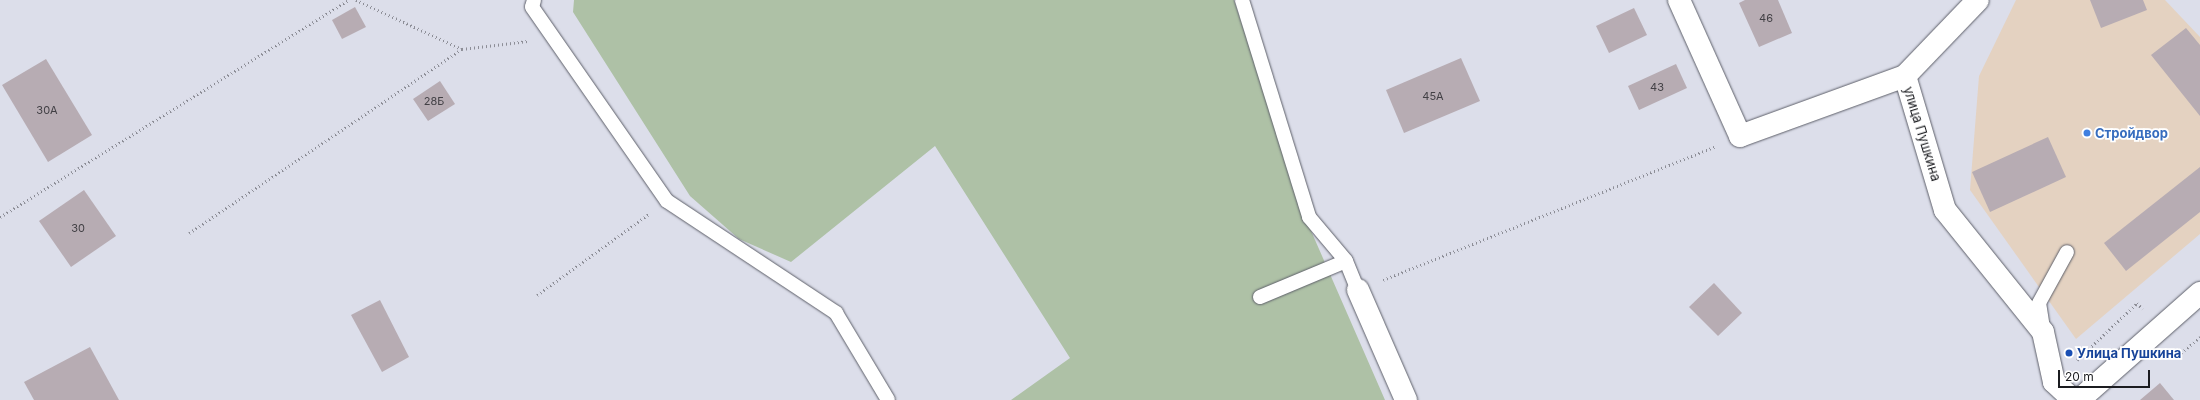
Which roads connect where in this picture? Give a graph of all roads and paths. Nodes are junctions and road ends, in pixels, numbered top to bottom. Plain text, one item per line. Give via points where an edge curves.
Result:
1 (349, 0) edge
2 (356, 0) edge
3 (534, 0) edge
4 (1242, 0) edge
5 (1679, 0) edge
6 (1978, 0) edge
7 (555, 38) junction
8 (462, 49) junction
9 (1905, 76) junction
10 (1740, 136) junction
11 (667, 201) junction
12 (0, 217) edge
13 (189, 233) dead end
14 (2067, 252) dead end
15 (1346, 261) junction
16 (1358, 290) junction
17 (2200, 294) edge
18 (537, 295) dead end
19 (1260, 297) dead end
20 (2043, 332) junction
21 (888, 400) edge
22 (1406, 400) edge
23 (2073, 400) edge
24 (2079, 400) edge

1 - 12 path
2 - 8 path
3 - 7 lane via 532,8
4 - 15 lane via 1309,217
5 - 10 street
6 - 9 street
7 - 8 path
7 - 11 lane
8 - 13 path
9 - 10 street, улица Пушкина
9 - 20 street, улица Пушкина via 1945,210
10 - 16 path
11 - 18 path
11 - 21 lane via 836,313
14 - 20 lane via 2038,303
15 - 16 lane
15 - 19 lane
16 - 22 street
17 - 24 street
20 - 23 street, улица Пушкина via 2054,382

